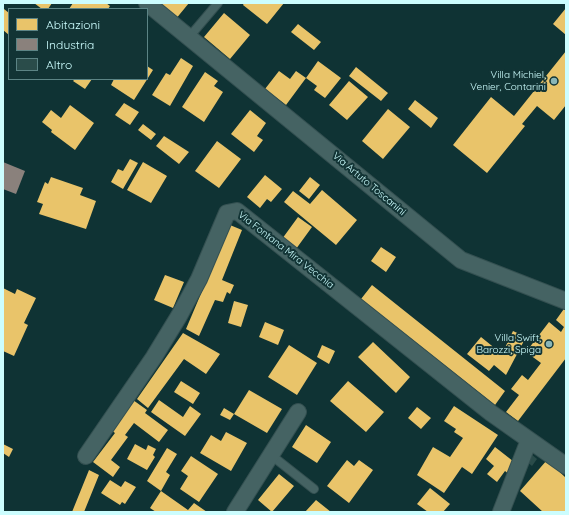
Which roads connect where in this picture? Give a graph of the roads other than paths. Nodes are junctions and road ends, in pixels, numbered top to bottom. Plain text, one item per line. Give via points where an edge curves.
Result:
1 (147, 3) edge
2 (218, 3) edge
3 (190, 36) junction
4 (566, 301) edge
5 (298, 412) dead end
6 (529, 440) junction
7 (272, 455) junction
8 (86, 456) dead end
9 (566, 466) edge
10 (314, 489) dead end
11 (235, 512) edge
12 (501, 512) edge

1 - 3 street, Via Artuto Toscanini
2 - 3 lane
3 - 4 street, Via Artuto Toscanini via 461,260
5 - 7 street
6 - 8 street, Via Fontana Mira Vecchia via 237,210 227,213 199,280 179,316
6 - 9 street, Via Fontana Mira Vecchia
6 - 12 street
7 - 10 lane
7 - 11 street

